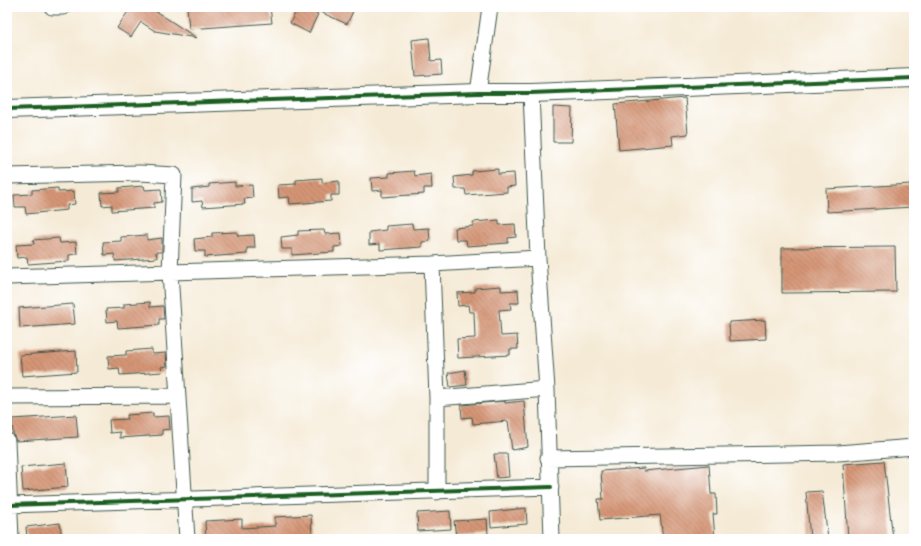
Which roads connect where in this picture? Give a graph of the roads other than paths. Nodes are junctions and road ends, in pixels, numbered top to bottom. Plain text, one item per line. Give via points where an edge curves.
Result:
1 (52, 7) edge
2 (63, 7) edge
3 (490, 7) edge
4 (914, 78) edge
5 (478, 93) junction
6 (531, 93) junction
7 (7, 109) edge
8 (7, 176) edge
9 (538, 258) junction
10 (432, 264) junction
11 (170, 272) junction
12 (7, 277) edge
13 (547, 389) junction
14 (178, 396) junction
15 (7, 397) edge
16 (437, 398) junction
17 (7, 440) edge
18 (914, 447) edge
19 (548, 458) junction
20 (550, 487) junction
21 (437, 492) junction
22 (184, 499) junction
23 (9, 505) junction
24 (11, 539) edge
25 (186, 539) edge
26 (552, 539) edge

1 - 2 street
3 - 5 street
4 - 6 street
5 - 6 street
5 - 7 street
6 - 9 street
8 - 11 street via 174,174
9 - 10 street
9 - 13 street
10 - 11 street
10 - 16 street
11 - 12 street
11 - 14 street
13 - 16 street
13 - 19 street
14 - 15 street
14 - 22 street
16 - 21 street
17 - 23 street
18 - 19 street via 838,453
19 - 20 street
20 - 21 street
20 - 26 street
21 - 22 street
22 - 23 street
22 - 25 street
23 - 24 street

